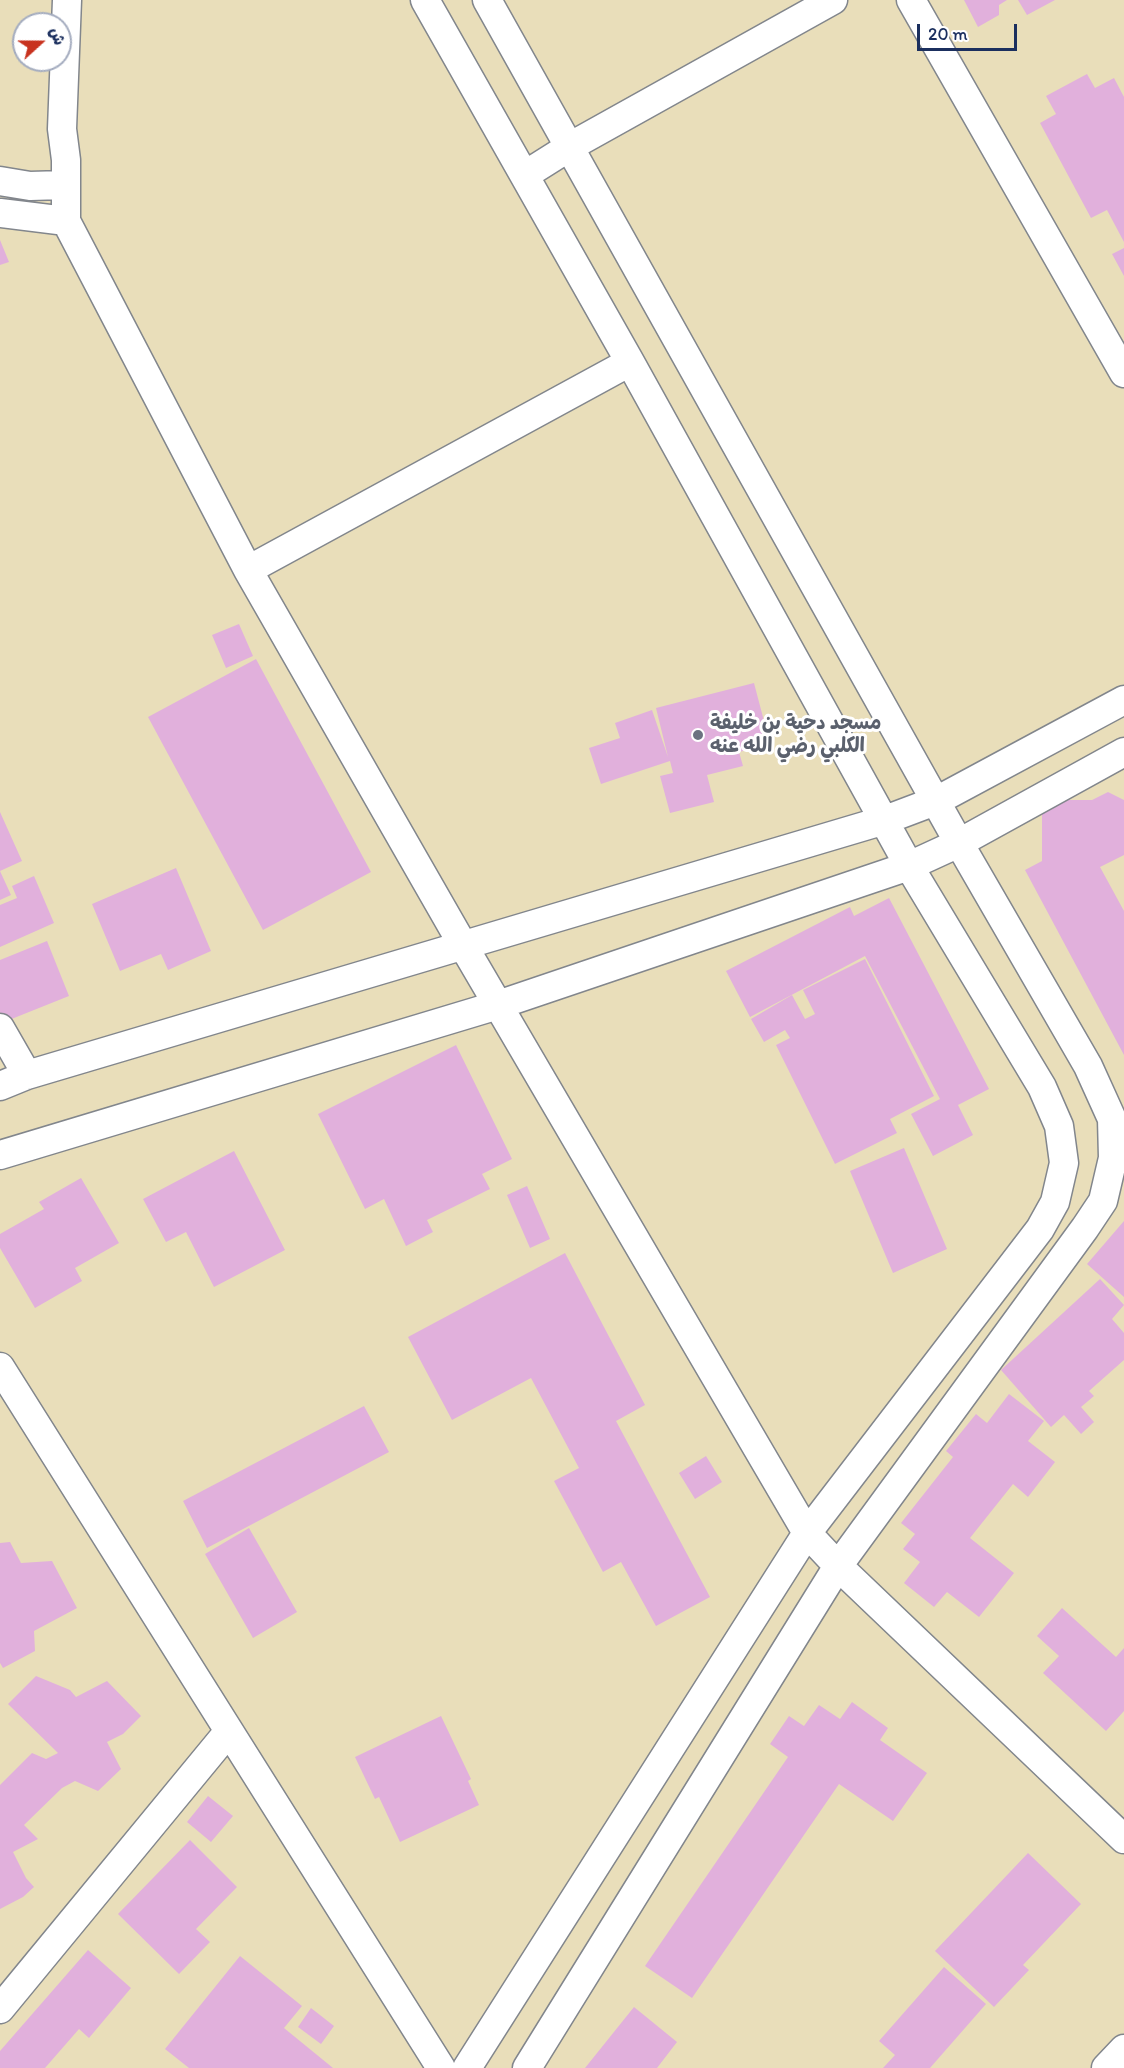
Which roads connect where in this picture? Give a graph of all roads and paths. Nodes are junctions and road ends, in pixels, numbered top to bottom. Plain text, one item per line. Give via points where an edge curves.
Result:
1 (67, 0) edge
2 (425, 0) edge
3 (487, 0) edge
4 (832, 0) edge
5 (911, 0) edge
6 (571, 146) junction
7 (525, 175) junction
8 (0, 181) edge
9 (64, 185) junction
10 (0, 213) edge
11 (66, 220) junction
12 (630, 362) junction
13 (1124, 373) edge
14 (248, 570) junction
15 (1124, 700) edge
16 (1124, 752) edge
17 (938, 800) junction
18 (885, 820) junction
19 (959, 843) junction
20 (909, 866) junction
21 (464, 947) junction
22 (498, 1005) junction
23 (0, 1028) edge
24 (27, 1075) junction
25 (0, 1086) edge
26 (0, 1155) edge
27 (5, 1385) edge
28 (807, 1533) junction
29 (838, 1566) junction
30 (229, 1731) junction
31 (1124, 1839) edge
32 (0, 2009) edge
33 (1124, 2049) edge
34 (441, 2068) edge
35 (467, 2068) edge
36 (527, 2068) edge
37 (1106, 2068) edge

1 - 9 street
2 - 7 street
3 - 6 street
4 - 6 street
5 - 13 street
6 - 7 street
6 - 17 street
7 - 12 street
8 - 9 street via 30,186
9 - 11 street
10 - 11 street
11 - 14 street
12 - 14 street
12 - 18 street
14 - 21 street
15 - 17 street
16 - 19 street
17 - 18 street
17 - 19 street
18 - 20 street
18 - 21 street
19 - 20 street
19 - 29 street via 1088,1066 1112,1119 1113,1158 1102,1201 1085,1228
20 - 22 street
20 - 28 street via 1042,1087 1059,1126 1064,1163 1056,1202 1040,1229
21 - 22 street
21 - 24 street
22 - 26 street
22 - 28 street
23 - 24 street
24 - 25 street
27 - 30 street
28 - 29 street
28 - 35 street
29 - 31 street
29 - 36 street
30 - 32 street
30 - 34 street
33 - 37 street

